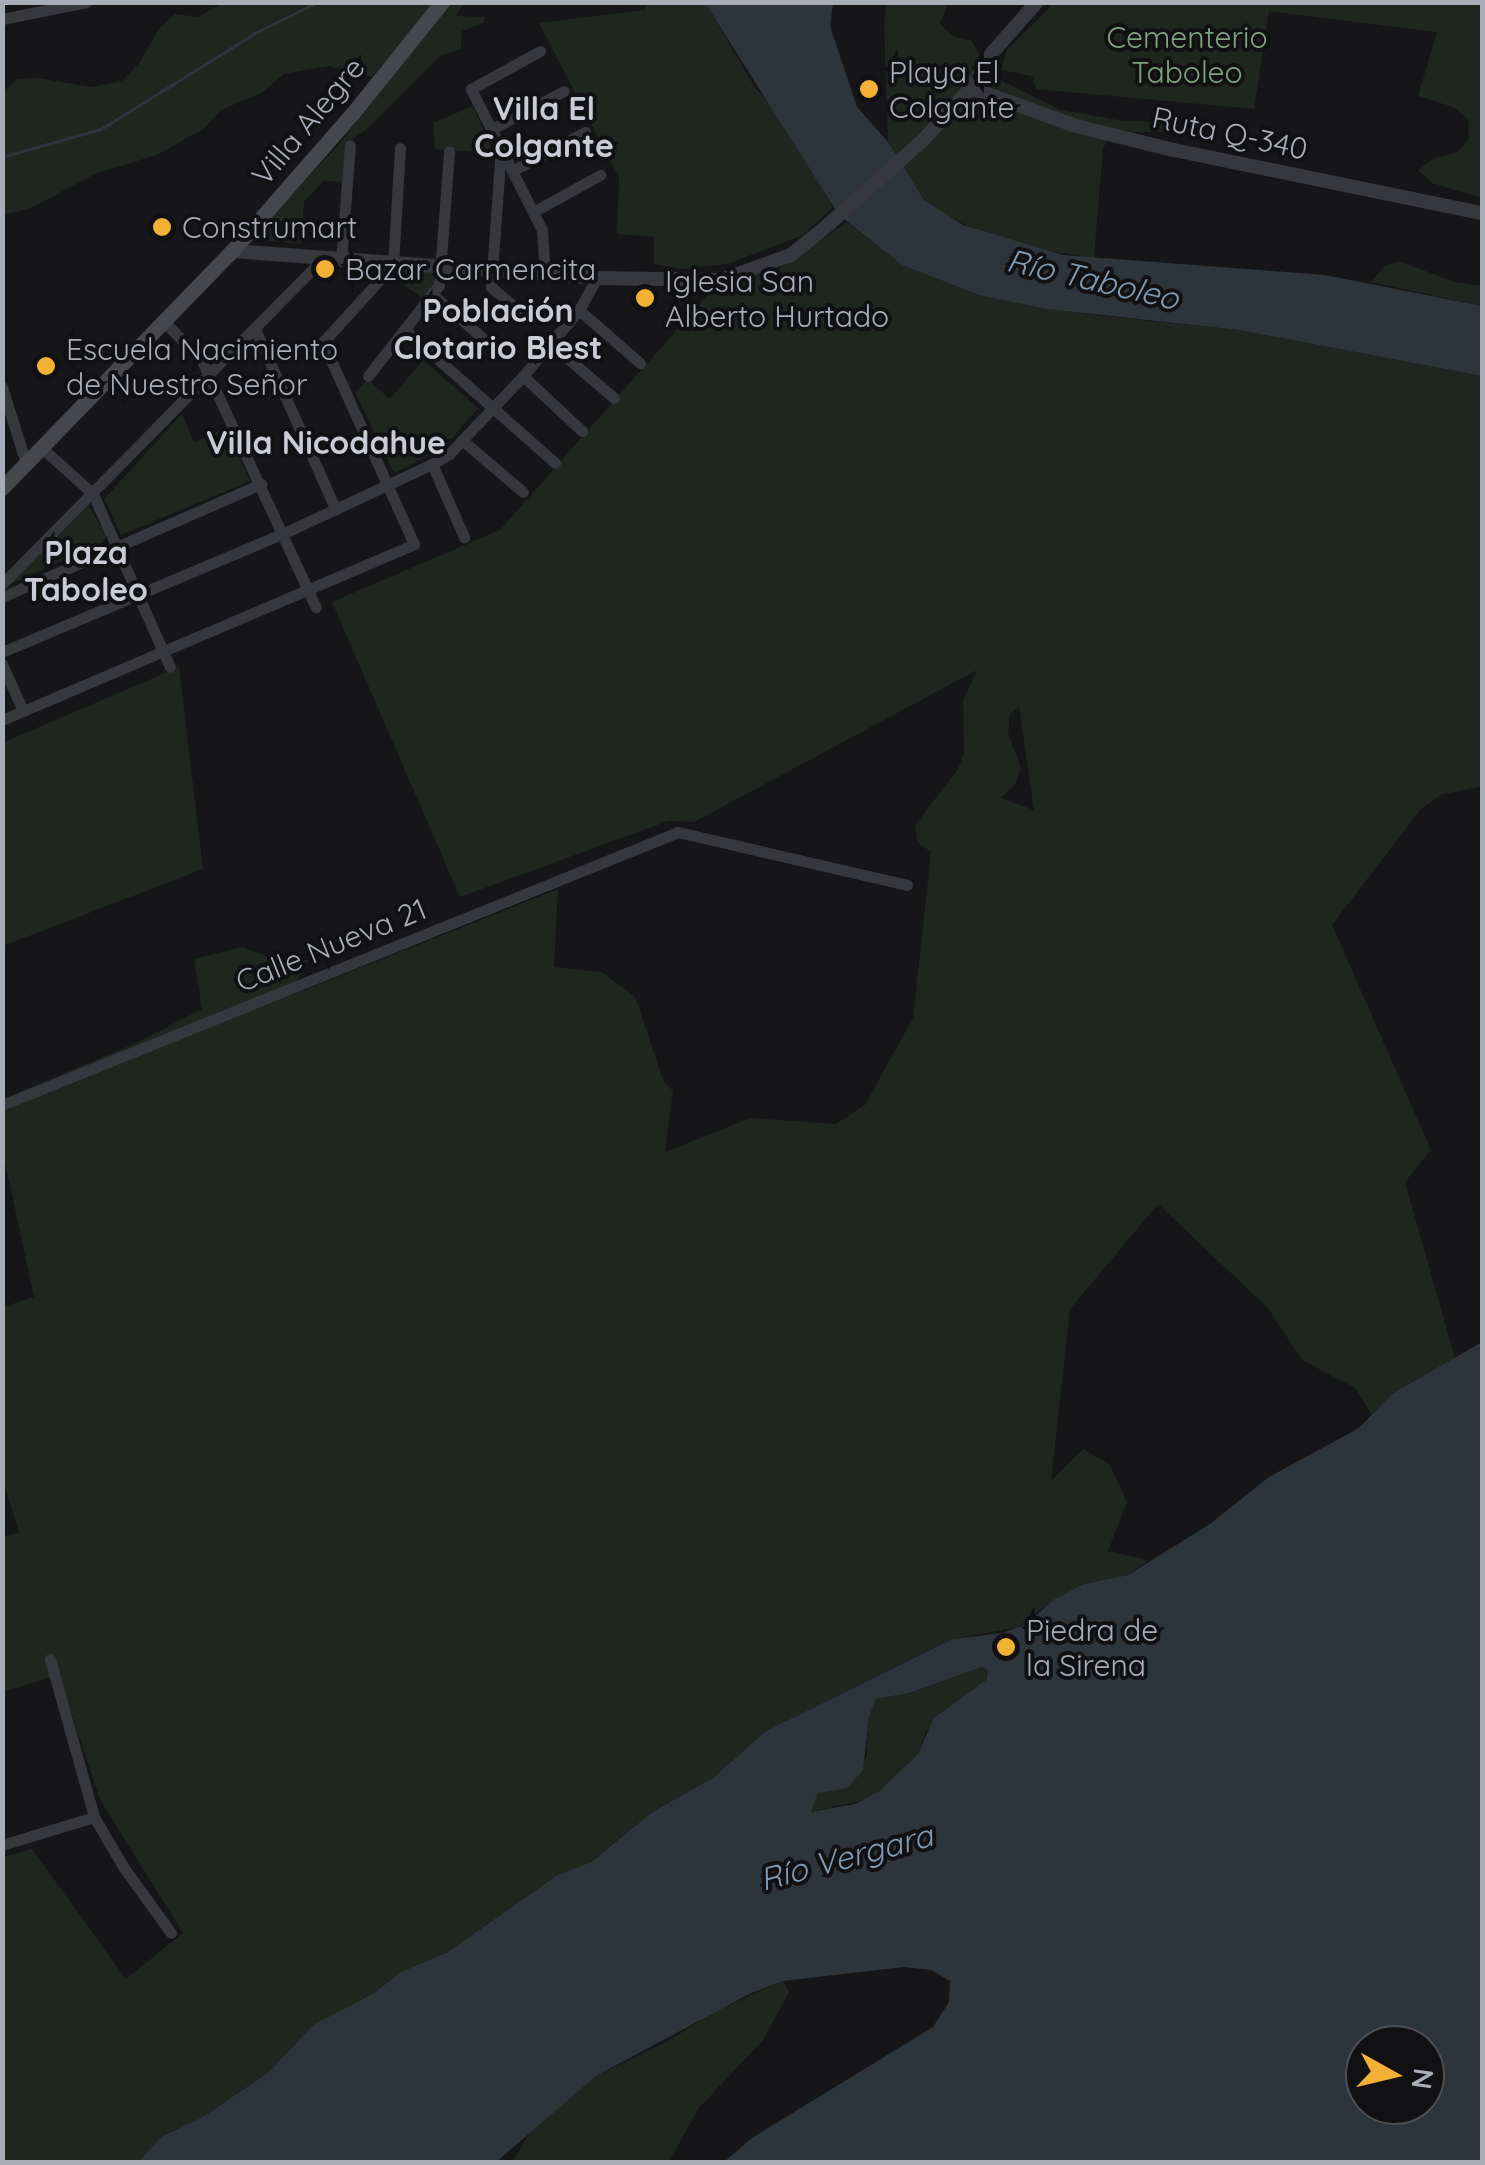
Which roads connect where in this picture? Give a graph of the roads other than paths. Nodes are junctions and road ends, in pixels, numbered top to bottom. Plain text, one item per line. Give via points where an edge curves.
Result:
1 (86, 2) edge
2 (442, 2) edge
3 (1037, 2) edge
4 (69, 5) edge
5 (2, 19) edge
6 (540, 51) dead end
7 (971, 88) junction
8 (564, 91) dead end
9 (492, 129) junction
10 (586, 132) dead end
11 (350, 146) dead end
12 (501, 147) junction
13 (400, 148) dead end
14 (449, 151) dead end
15 (512, 170) junction
16 (600, 175) dead end
17 (533, 212) junction
18 (1482, 213) edge
19 (232, 252) junction
20 (322, 260) junction
21 (341, 261) junction
22 (393, 264) junction
23 (442, 268) junction
24 (490, 271) junction
25 (545, 275) junction
26 (596, 278) junction
27 (434, 296) junction
28 (579, 310) junction
29 (528, 320) dead end
30 (165, 322) junction
31 (255, 328) junction
32 (406, 332) junction
33 (550, 344) junction
34 (499, 352) dead end
35 (640, 363) dead end
36 (209, 376) junction
37 (368, 376) dead end
38 (522, 376) junction
39 (3, 392) edge
40 (614, 398) dead end
41 (492, 408) junction
42 (582, 431) dead end
43 (462, 440) junction
44 (2, 447) edge
45 (42, 448) junction
46 (23, 455) junction
47 (556, 462) dead end
48 (432, 464) junction
49 (260, 484) junction
50 (388, 484) junction
51 (2, 488) edge
52 (523, 492) dead end
53 (92, 494) junction
54 (336, 510) junction
55 (282, 534) junction
56 (464, 538) dead end
57 (117, 544) junction
58 (2, 584) edge
59 (310, 592) junction
60 (140, 594) junction
61 (2, 597) edge
62 (316, 607) dead end
63 (163, 650) junction
64 (2, 652) edge
65 (2, 664) edge
66 (170, 667) dead end
67 (23, 711) junction
68 (2, 720) edge
69 (907, 886) dead end
70 (2, 1105) edge
71 (50, 1660) dead end
72 (94, 1817) junction
73 (2, 1845) edge
74 (171, 1933) dead end

1 - 4 street
2 - 19 main road, Villa Alegre
3 - 7 street
4 - 5 street
6 - 9 street via 471,89
7 - 18 street, Ruta Q-340 via 1076,126 1174,150
7 - 26 street via 923,140 791,255 721,280
8 - 9 street
9 - 12 street
10 - 15 street
11 - 21 street
12 - 15 street
12 - 24 street
13 - 22 street
14 - 23 street
15 - 17 street
16 - 17 street
17 - 25 street via 545,240
19 - 20 street
19 - 30 main road, Villa Alegre
20 - 21 street
20 - 31 street
21 - 22 street
22 - 23 street
22 - 50 street via 323,342
23 - 24 street
23 - 27 street
24 - 25 street
24 - 29 street via 491,287
25 - 26 street
26 - 28 street
27 - 32 street
27 - 34 street
28 - 33 street
28 - 35 street
30 - 36 street
30 - 45 main road, Villa Alegre
31 - 36 street
31 - 54 street
32 - 37 street
32 - 41 street
33 - 38 street
33 - 40 street
36 - 49 street
36 - 53 street
38 - 41 street
38 - 42 street
39 - 46 street
41 - 43 street
41 - 47 street
43 - 48 street
43 - 52 street
44 - 46 street
45 - 46 main road, Villa Alegre
45 - 53 street
46 - 51 main road, Villa Alegre
48 - 50 street
48 - 56 street
49 - 55 street
49 - 57 street
50 - 54 street
50 - 59 street via 414,544
53 - 57 street
53 - 58 street
54 - 55 street
55 - 59 street
55 - 60 street
57 - 60 street
57 - 61 street
59 - 62 street
59 - 63 street
60 - 63 street
60 - 64 street
63 - 66 street
63 - 67 street
65 - 67 street
67 - 68 street
69 - 70 street, Calle Nueva 21 via 678,832
71 - 72 street
72 - 73 street
72 - 74 street

